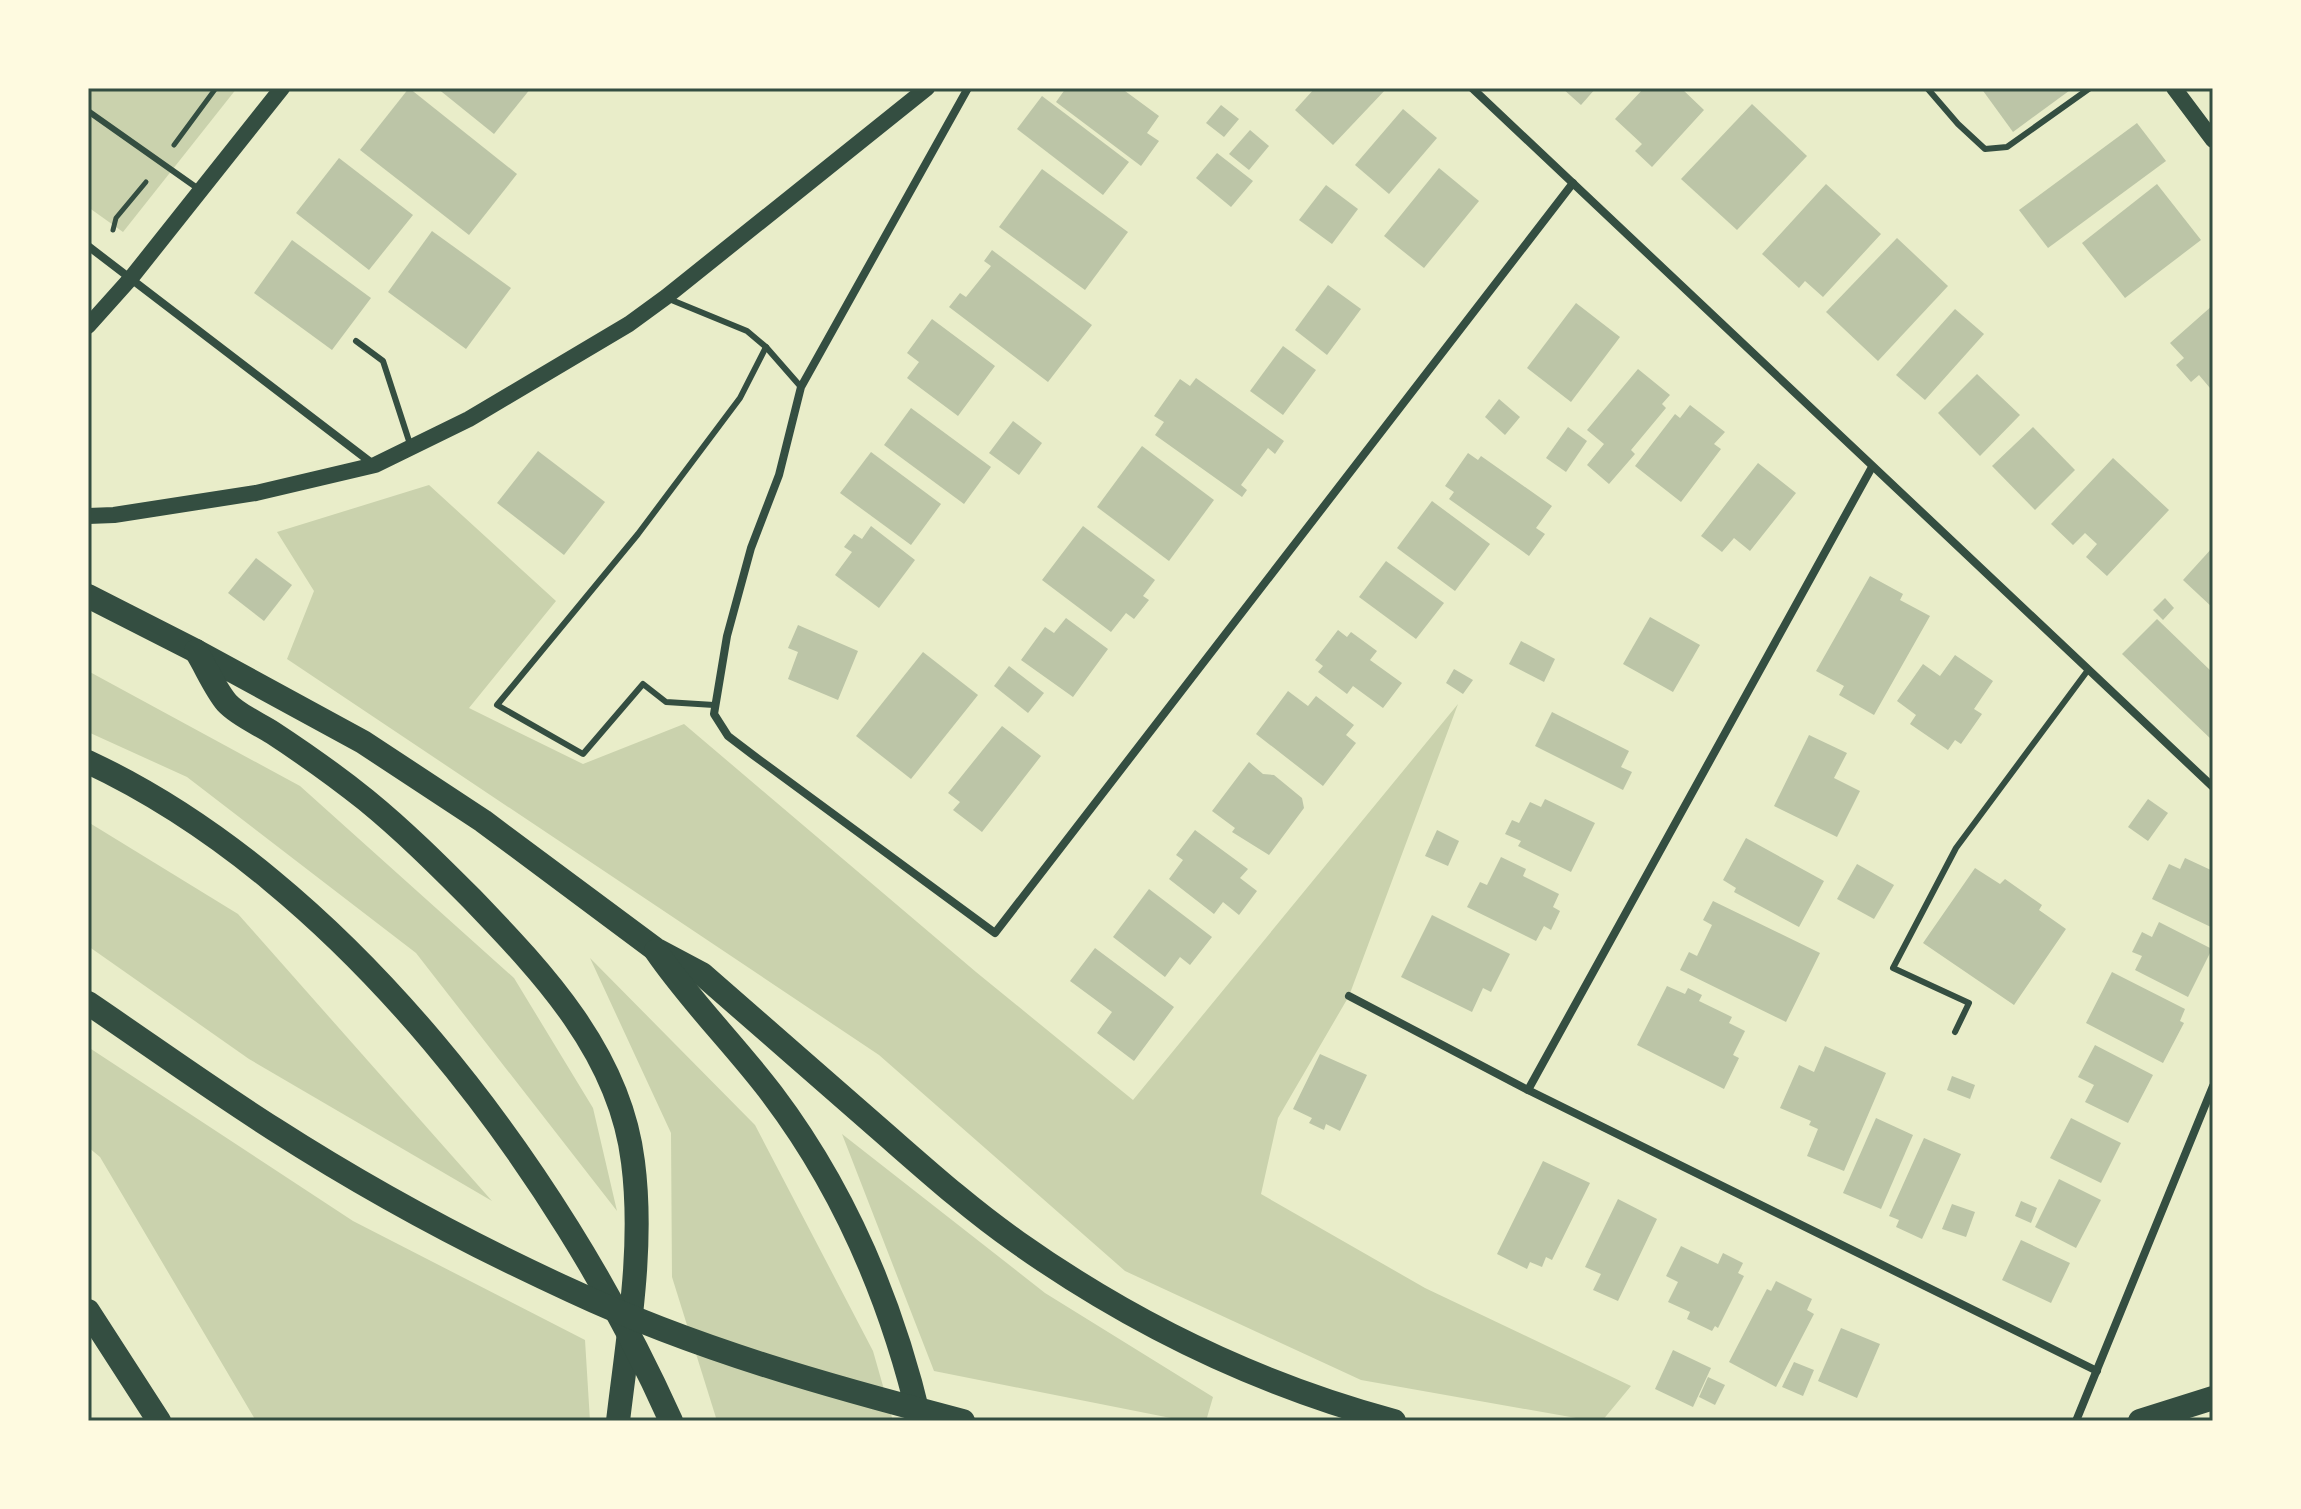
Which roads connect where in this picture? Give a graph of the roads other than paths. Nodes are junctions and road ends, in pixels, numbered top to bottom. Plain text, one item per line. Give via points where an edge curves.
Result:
1 (282, 88) edge
2 (927, 88) edge
3 (968, 88) edge
4 (1472, 88) edge
5 (1927, 88) edge
6 (2090, 88) edge
7 (2174, 88) edge
8 (88, 111) edge
9 (2210, 129) edge
10 (1573, 183) junction
11 (200, 190) junction
12 (88, 246) edge
13 (131, 278) junction
14 (666, 297) junction
15 (88, 326) edge
16 (356, 341) dead end
17 (766, 347) junction
18 (801, 387) junction
19 (411, 448) junction
20 (375, 465) junction
21 (1872, 467) junction
22 (88, 516) edge
23 (88, 596) edge
24 (196, 651) junction
25 (2088, 670) junction
26 (714, 705) junction
27 (88, 762) edge
28 (2213, 787) edge
29 (655, 949) junction
30 (1349, 996) dead end
31 (88, 1003) edge
32 (1955, 1032) dead end
33 (2213, 1086) edge
34 (1528, 1090) junction
35 (88, 1311) edge
36 (2097, 1371) junction
37 (2213, 1398) edge
38 (2213, 1410) edge
39 (159, 1421) edge
40 (618, 1421) edge
41 (671, 1421) edge
42 (920, 1421) edge
43 (963, 1421) edge
44 (1394, 1421) edge
45 (2076, 1421) edge
46 (2140, 1421) edge
47 (2151, 1421) edge

1 - 11 main road
2 - 14 main road
3 - 18 street
4 - 10 street
5 - 6 lane via 1985,149 2007,147
7 - 9 main road
8 - 11 lane
10 - 21 street
10 - 26 street via 995,933 728,736
11 - 13 main road
12 - 13 street
13 - 15 main road
13 - 20 street
14 - 17 lane via 747,331
14 - 19 main road via 548,373
16 - 19 lane via 383,361
17 - 18 lane
17 - 26 lane via 740,398 648,521 497,705 583,754 643,684 666,702
18 - 26 street via 779,475 751,548
19 - 20 main road
20 - 22 main road via 256,493
21 - 25 street
21 - 34 street
23 - 24 highway
24 - 29 highway via 422,780
24 - 40 highway via 228,704 345,784 434,860 562,999 597,1051 628,1133 635,1192 631,1302
25 - 28 street
25 - 32 lane via 1956,848 1893,968 1969,1003
27 - 41 highway via 226,845 337,940 437,1049 550,1198 607,1291
29 - 42 highway via 773,1095 828,1178 882,1292
29 - 44 highway via 702,974 966,1203 1082,1286 1215,1358 1315,1398
30 - 34 street
31 - 43 highway via 273,1129 435,1224 574,1292 780,1370
33 - 36 street
34 - 36 street
35 - 39 highway
36 - 45 street
37 - 46 highway
38 - 47 highway

